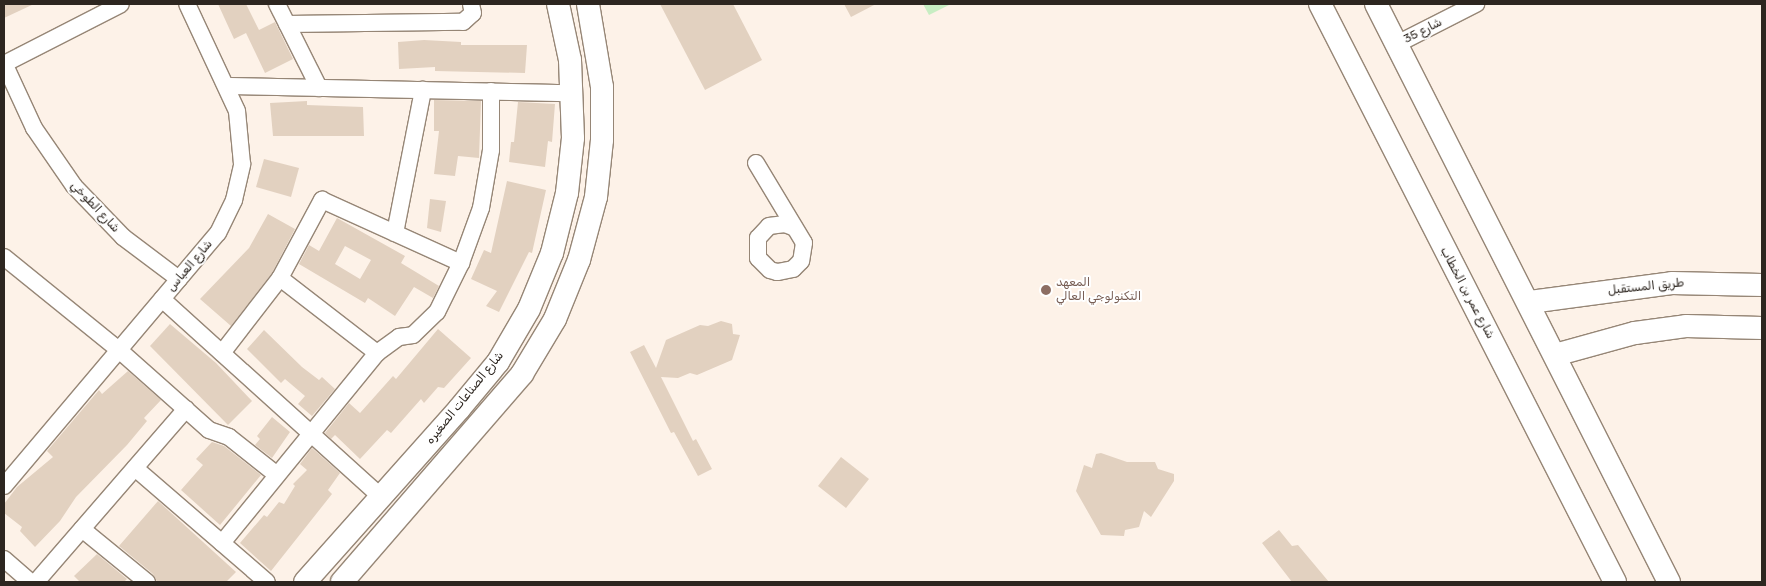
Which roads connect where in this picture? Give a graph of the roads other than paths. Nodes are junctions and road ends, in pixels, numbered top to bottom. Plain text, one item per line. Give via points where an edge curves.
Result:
1 (121, 4) edge
2 (188, 4) edge
3 (277, 4) edge
4 (471, 4) edge
5 (558, 4) edge
6 (588, 4) edge
7 (1320, 4) edge
8 (1376, 4) edge
9 (1476, 4) edge
10 (287, 24) junction
11 (1397, 44) junction
12 (4, 64) edge
13 (227, 86) junction
14 (319, 88) junction
15 (423, 90) junction
16 (491, 91) junction
17 (573, 93) junction
18 (756, 163) dead end
19 (793, 227) dead end
20 (395, 233) junction
21 (4, 257) edge
22 (461, 263) junction
23 (280, 278) junction
24 (179, 279) junction
25 (1762, 285) edge
26 (162, 299) junction
27 (1530, 302) junction
28 (1762, 328) edge
29 (119, 350) junction
30 (222, 353) junction
31 (377, 353) junction
32 (1555, 355) junction
33 (186, 409) junction
34 (310, 434) junction
35 (135, 468) junction
36 (277, 475) junction
37 (4, 486) edge
38 (381, 498) junction
39 (82, 529) junction
40 (222, 543) junction
41 (4, 559) edge
42 (30, 582) edge
43 (36, 582) edge
44 (147, 582) edge
45 (267, 582) edge
46 (305, 582) edge
47 (342, 582) edge
48 (1615, 582) edge
49 (1669, 582) edge

1 - 12 street
2 - 13 street, شارع العباس
3 - 10 street
4 - 10 street via 472,13 463,22
5 - 17 street, شارع الصناعات الصغيره
6 - 47 street via 602,87 602,140 596,197 584,242 555,319 522,374
7 - 48 street, شارع عمر بن الخطاب
8 - 11 street
9 - 11 street, شارع 35
10 - 14 street
11 - 27 street
12 - 24 street, شارع الطوخي via 34,128 74,186 123,237
13 - 14 street
13 - 24 street, شارع العباس via 242,137 242,164 234,200 218,233
14 - 15 street
15 - 16 street
15 - 20 street
16 - 17 street
16 - 22 street via 491,150 481,208
17 - 38 street, شارع الصناعات الصغيره via 573,138 567,194 552,253 529,309 498,362
18 - 19 street
20 - 22 street
20 - 23 street via 322,200
21 - 29 street
22 - 31 street via 430,320 413,335 393,341
23 - 30 street
23 - 31 street
24 - 26 street, شارع العباس
25 - 27 street, طريق المستقبل via 1672,283
26 - 29 street, شارع العباس
26 - 30 street
27 - 32 street
28 - 32 street via 1686,326 1635,332
29 - 33 street
29 - 37 street, شارع العباس
30 - 34 street
31 - 34 street
32 - 49 street
33 - 35 street
33 - 36 street via 209,430 228,437
34 - 36 street
34 - 38 street
35 - 39 street
35 - 40 street
36 - 40 street
38 - 46 street, شارع الصناعات الصغيره
39 - 43 street
39 - 44 street
40 - 45 street
41 - 42 street

